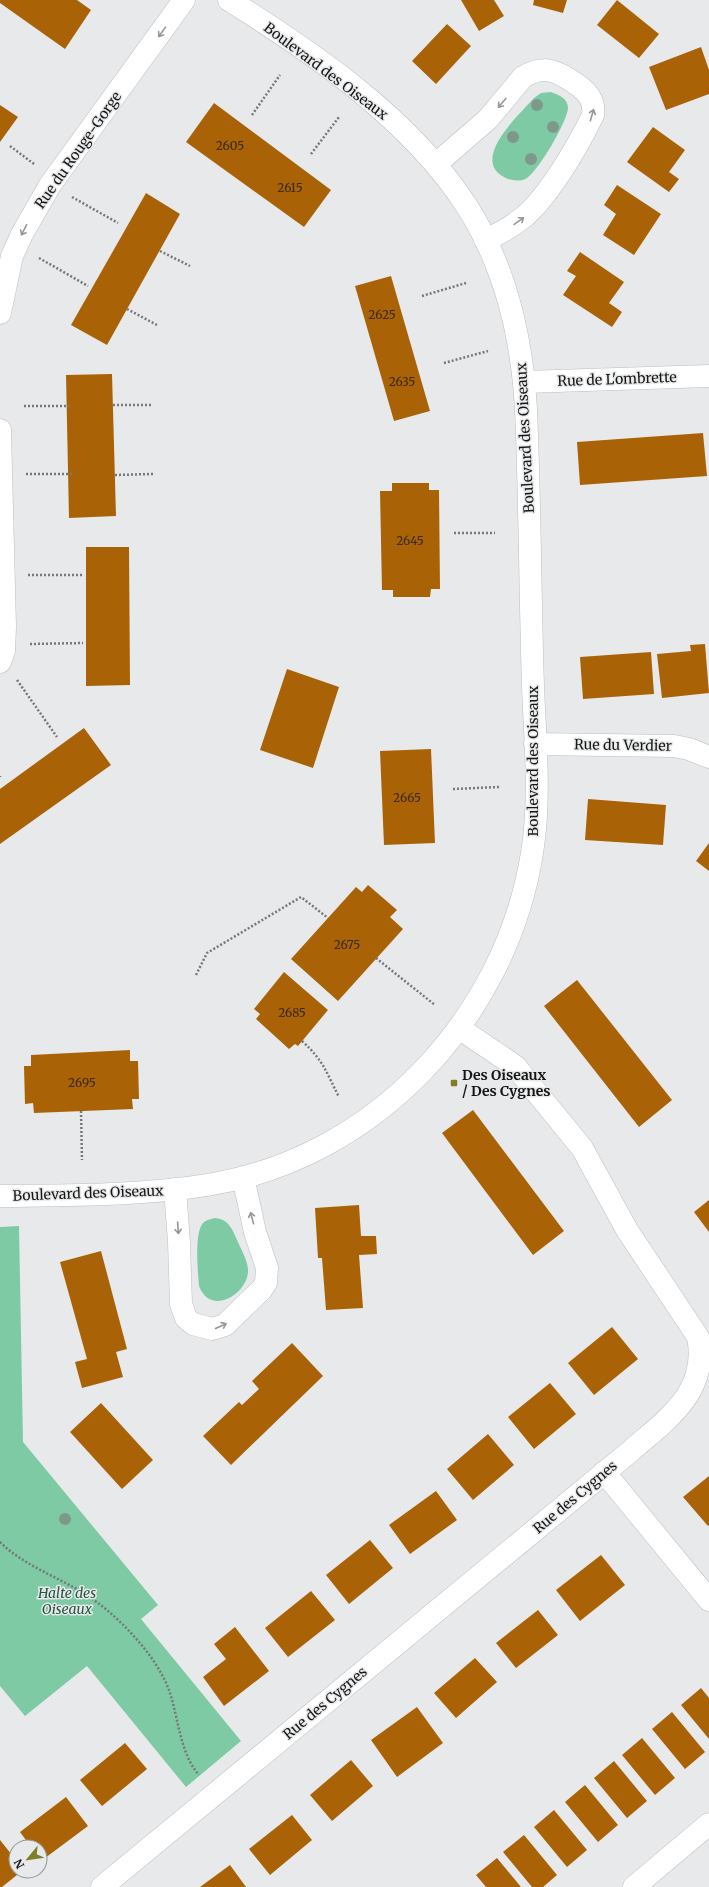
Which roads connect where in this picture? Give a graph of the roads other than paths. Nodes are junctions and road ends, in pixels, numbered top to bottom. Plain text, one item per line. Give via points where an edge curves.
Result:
1 (184, 0) edge
2 (229, 0) edge
3 (436, 164) junction
4 (485, 240) junction
5 (0, 313) edge
6 (709, 376) edge
7 (525, 382) junction
8 (0, 430) edge
9 (0, 662) edge
10 (535, 744) junction
11 (709, 757) edge
12 (459, 1028) junction
13 (243, 1177) junction
14 (175, 1189) junction
15 (0, 1196) edge
16 (604, 1472) junction
17 (709, 1600) edge
18 (709, 1824) edge
19 (102, 1887) edge
20 (634, 1887) edge

1 -> 5 street, Rue du Rouge-Gorge via 50,185 12,256
2 - 3 street, Boulevard des Oiseaux via 299,47 356,90 396,123
3 - 4 street, Boulevard des Oiseaux via 466,206
4 -> 3 street via 524,217 544,196 593,115 594,107 589,95 553,71 538,70 530,73 523,77 481,127
4 - 7 street, Boulevard des Oiseaux via 508,297
6 - 7 street, Rue de L'ombrette
7 - 10 street, Boulevard des Oiseaux
8 - 9 street via 5,627 4,651
10 - 11 street, Rue du Verdier via 674,746
10 - 12 street, Boulevard des Oiseaux via 534,836 524,889 511,931 489,980
12 - 13 street, Boulevard des Oiseaux via 438,1056 376,1113 308,1154
12 - 16 street, Rue des Cygnes via 515,1066 582,1148 627,1230 694,1329 701,1346 702,1374 690,1399
13 - 14 street, Boulevard des Oiseaux
14 -> 13 street, Boulevard des Oiseaux via 181,1304 186,1318 193,1324 212,1329 232,1320 262,1289 268,1275 247,1202
14 - 15 street, Boulevard des Oiseaux
16 - 17 street
16 - 19 street, Rue des Cygnes
18 - 20 street

